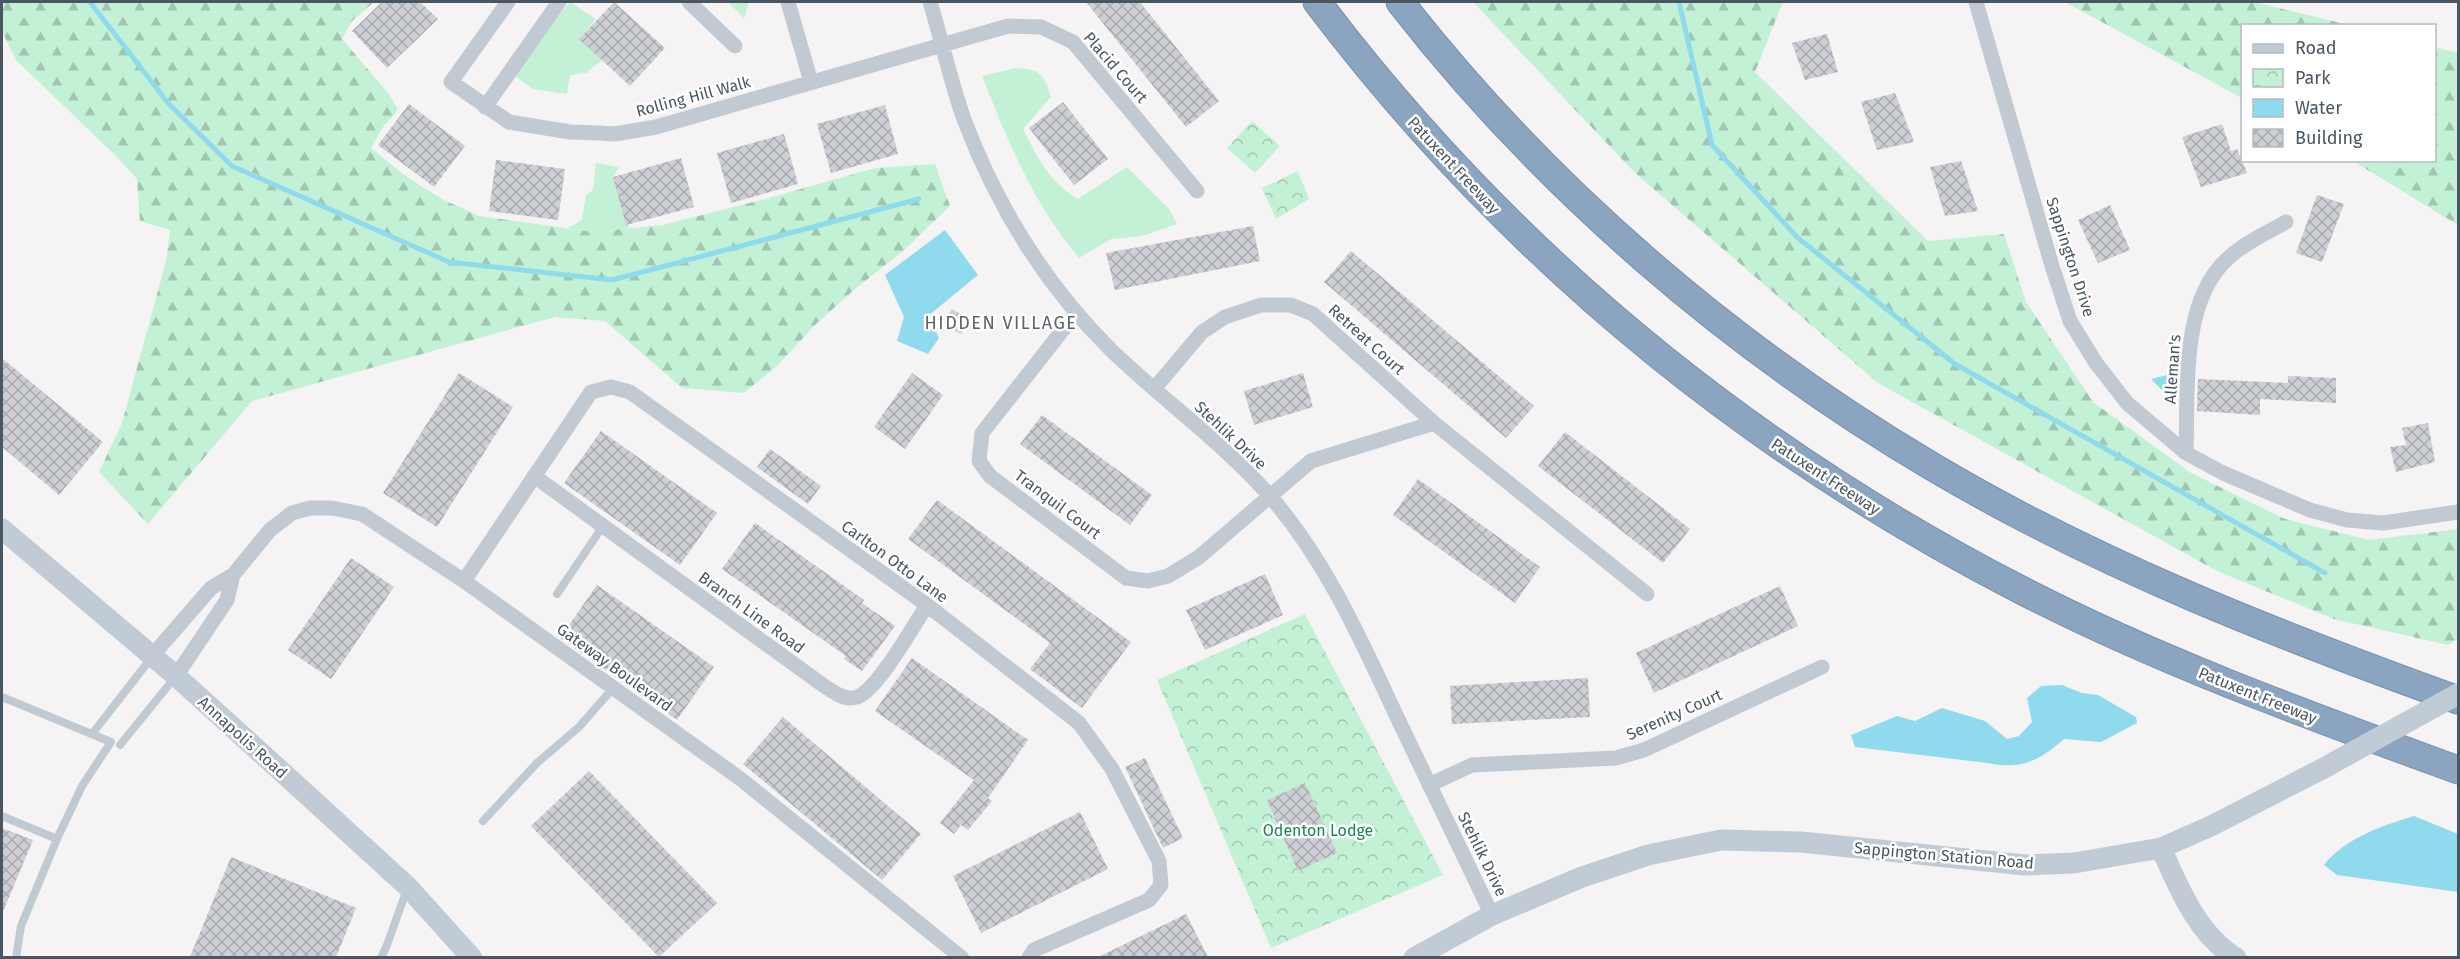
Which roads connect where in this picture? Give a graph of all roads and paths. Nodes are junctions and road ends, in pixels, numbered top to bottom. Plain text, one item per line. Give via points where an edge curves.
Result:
1 (508, 2) edge
2 (559, 2) edge
3 (689, 2) edge
4 (788, 2) edge
5 (930, 2) edge
6 (1317, 2) edge
7 (1400, 2) edge
8 (1976, 2) edge
9 (942, 43) junction
10 (735, 46) dead end
11 (811, 82) junction
12 (485, 107) junction
13 (1197, 191) dead end
14 (2286, 222) dead end
15 (1076, 313) junction
16 (1154, 389) junction
17 (1434, 423) junction
18 (2186, 453) junction
19 (534, 476) junction
20 (1269, 496) junction
21 (2458, 512) edge
22 (603, 526) junction
23 (2, 530) edge
24 (233, 575) junction
25 (464, 581) junction
26 (556, 594) dead end
27 (1647, 594) dead end
28 (927, 605) junction
29 (153, 656) junction
30 (1822, 667) dead end
31 (176, 676) junction
32 (614, 687) junction
33 (2458, 694) edge
34 (2, 697) edge
35 (2458, 700) edge
36 (92, 734) junction
37 (120, 745) dead end
38 (2458, 770) edge
39 (1429, 785) junction
40 (2, 816) edge
41 (483, 821) dead end
42 (57, 839) junction
43 (2161, 848) junction
44 (408, 887) junction
45 (1492, 915) junction
46 (16, 957) edge
47 (381, 957) edge
48 (472, 957) edge
49 (962, 957) edge
50 (1029, 957) edge
51 (1414, 957) edge
52 (2236, 957) edge

1 - 12 street, Rolling Hill Walk via 451,82
2 - 12 street
3 - 10 street
4 - 11 street
5 - 9 street, Stehlik Drive
6 - 38 highway, Patuxent Freeway via 1417,126 1565,278 1646,347 1825,478 1909,529 2110,633 2214,678
7 - 35 highway via 1464,80 1608,226 1688,296 1857,420 1944,473 2139,573 2301,642
8 - 18 street, Sappington Drive via 2070,321 2127,403
9 - 11 street, Rolling Hill Walk
9 - 13 street, Placid Court via 1008,26 1041,27 1073,42
9 - 15 street, Stehlik Drive via 964,120 987,175 1017,232
11 - 12 street, Rolling Hill Walk via 656,127 614,134 570,132 509,122
14 - 18 street, Alleman's via 2235,252 2217,269 2207,287 2190,340
15 - 16 street, Stehlik Drive
15 - 20 street, Tranquil Court via 982,433 979,461 990,476 1126,578 1148,581 1168,576 1199,557
16 - 17 street, Retreat Court via 1202,332 1225,316 1261,305 1291,305 1313,314
16 - 20 street, Stehlik Drive
17 - 20 street via 1311,461
17 - 27 street, Retreat Court
18 - 21 street, Sappington Drive via 2310,510 2347,520 2383,523
19 - 22 street, Branch Line Road
19 - 25 street, Carlton Otto Lane
19 - 28 street, Carlton Otto Lane via 591,392 610,387 630,392
20 - 39 street, Stehlik Drive via 1324,571
22 - 26 lane
22 - 28 street, Branch Line Road via 844,698 858,697 875,684
23 - 29 main road, Annapolis Road
24 - 25 street, Gateway Boulevard via 270,530 292,513 332,507 362,514
24 - 29 street, Gateway Boulevard via 211,588
24 - 31 street, Gateway Boulevard via 227,600
25 - 32 street, Gateway Boulevard
28 - 50 street, Carlton Otto Lane via 1079,723 1112,769 1159,861 1161,885 1149,900 1034,950
29 - 31 main road, Annapolis Road
29 - 36 lane
30 - 39 street, Serenity Court via 1616,758 1472,765
31 - 37 lane
31 - 44 main road, Annapolis Road
32 - 41 lane
32 - 49 street, Gateway Boulevard via 742,780
33 - 43 main road, Sappington Station Road, bridge via 2322,769
34 - 36 lane
36 - 42 lane via 111,742 82,786
39 - 45 street, Stehlik Drive
40 - 42 lane
42 - 46 lane via 21,926
43 - 45 main road, Sappington Station Road via 2074,863 2025,865 1800,842 1721,840 1648,855 1582,877
43 - 52 main road via 2199,923 2221,949
44 - 47 lane
44 - 48 main road, Annapolis Road
45 - 51 main road, Sappington Station Road

